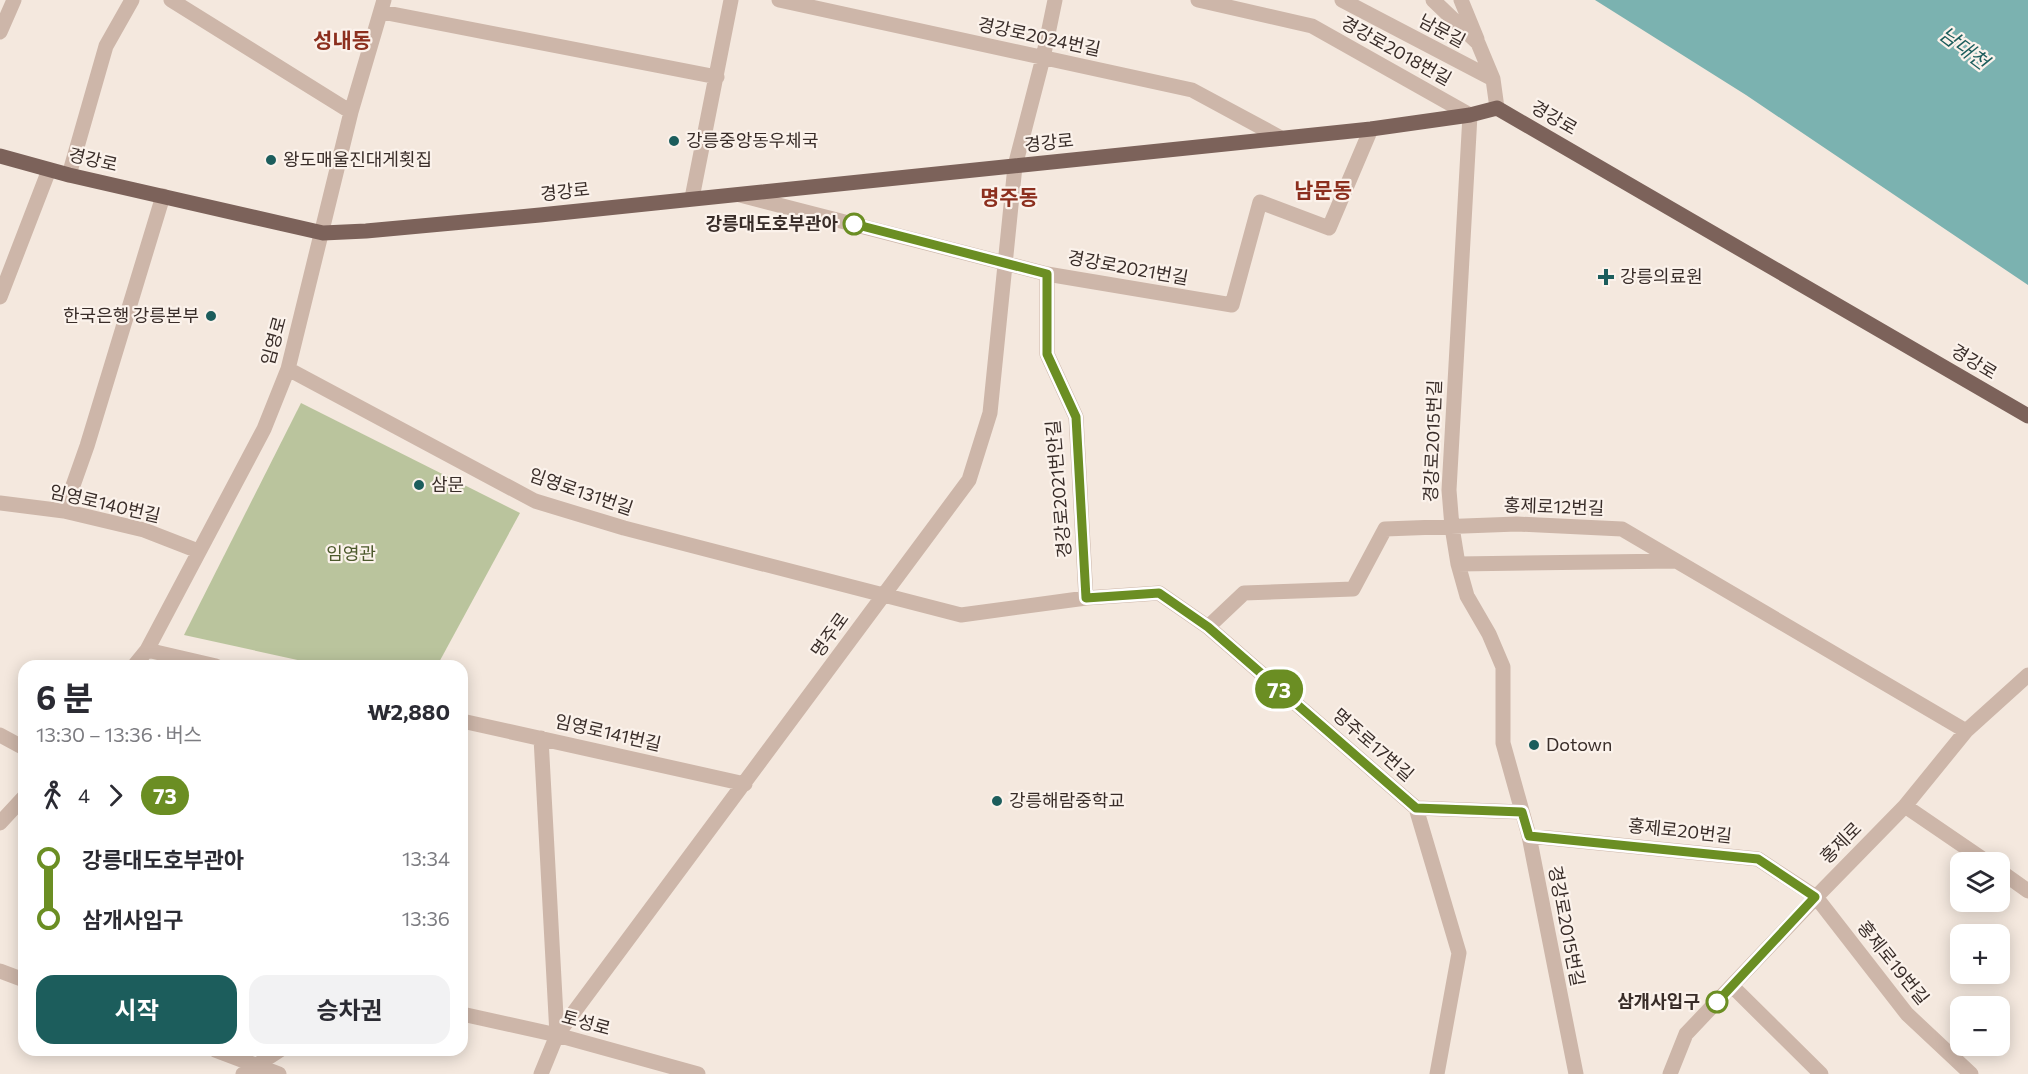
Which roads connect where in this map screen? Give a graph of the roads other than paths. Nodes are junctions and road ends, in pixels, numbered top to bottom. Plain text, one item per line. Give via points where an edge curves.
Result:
1 (14, 0) edge
2 (132, 0) edge
3 (171, 0) edge
4 (731, 0) edge
5 (779, 0) edge
6 (1055, 0) edge
7 (1198, 0) edge
8 (1342, 0) edge
9 (1433, 0) edge
10 (1461, 0) edge
11 (383, 6) edge
12 (0, 32) edge
13 (1478, 43) junction
14 (1043, 58) junction
15 (717, 77) junction
16 (1493, 79) junction
17 (1497, 108) junction
18 (351, 112) junction
19 (1470, 115) junction
20 (1371, 129) junction
21 (1281, 138) junction
22 (0, 156) edge
23 (1015, 166) junction
24 (48, 170) junction
25 (69, 175) junction
26 (739, 195) junction
27 (164, 196) junction
28 (692, 198) junction
29 (323, 233) junction
30 (1005, 263) junction
31 (1047, 274) junction
32 (0, 297) edge
33 (288, 369) junction
34 (2028, 416) edge
35 (0, 503) edge
36 (64, 511) junction
37 (1452, 526) junction
38 (198, 551) junction
39 (1676, 561) junction
40 (1458, 564) junction
41 (884, 596) junction
42 (1086, 598) junction
43 (1208, 627) junction
44 (147, 651) junction
45 (139, 660) edge
46 (188, 660) edge
47 (2028, 675) edge
48 (468, 722) edge
49 (1966, 731) junction
50 (0, 735) edge
51 (541, 738) junction
52 (18, 745) edge
53 (745, 784) junction
54 (18, 804) edge
55 (1905, 806) junction
56 (1416, 808) junction
57 (1522, 812) junction
58 (0, 823) edge
59 (1529, 836) junction
60 (1972, 852) edge
61 (2010, 878) edge
62 (2028, 891) edge
63 (1815, 897) junction
64 (0, 971) edge
65 (18, 978) edge
66 (1732, 986) junction
67 (468, 1015) edge
68 (557, 1035) junction
69 (227, 1056) edge
70 (273, 1056) edge
71 (256, 1070) edge
72 (243, 1074) edge
73 (279, 1074) edge
74 (542, 1074) edge
75 (698, 1074) edge
76 (1437, 1074) edge
77 (1576, 1074) edge
78 (1670, 1074) edge
79 (1821, 1074) edge
80 (1971, 1074) edge

1 - 12 street
2 - 25 street via 106,46
3 - 18 street
4 - 15 street
5 - 14 street, 경강로2024번길
6 - 14 street, 명주로
7 - 19 street, 경강로2018번길 via 1312,26
8 - 16 street, 남문길
9 - 13 street
10 - 13 street
11 - 15 street
11 - 18 street, 임영로
13 - 16 street
14 - 21 street, 경강로2024번길 via 1191,90
14 - 23 street, 명주로
15 - 28 street
16 - 17 street
17 - 19 main road, 경강로
17 - 34 main road, 경강로
18 - 29 street, 임영로
19 - 20 main road, 경강로
19 - 37 street, 경강로2015번길 via 1449,490
20 - 21 main road, 경강로
20 - 31 street, 경강로2021번길 via 1329,228 1260,202 1232,305
21 - 23 main road, 경강로
22 - 24 main road, 경강로
23 - 26 main road, 경강로
23 - 30 street, 명주로
24 - 25 main road, 경강로
24 - 32 street
25 - 27 main road, 경강로
26 - 28 main road, 경강로
26 - 30 street, 경강로2021번길
27 - 29 main road, 경강로
27 - 36 street
28 - 29 main road, 경강로
29 - 33 street, 임영로
30 - 31 street, 경강로2021번길
30 - 41 street, 명주로 via 990,413 969,480
31 - 42 street, 경강로2021번안길 via 1047,354 1076,417
33 - 38 street, 임영로 via 264,429
33 - 41 street, 임영로131번길 via 535,501
35 - 36 street, 임영로140번길
36 - 38 street, 임영로140번길 via 144,530
37 - 39 street, 홍제로12번길 via 1517,524 1622,529
37 - 40 street, 경강로2015번길
37 - 43 street, 홍제로12번길 via 1385,529 1353,589 1244,593
38 - 44 street, 임영로
39 - 40 street
39 - 49 street, 홍제로12번길
40 - 57 street, 경강로2015번길 via 1467,596 1503,668 1503,743
41 - 42 street, 명주로17번길 via 961,615
41 - 53 street, 명주로
42 - 43 street, 명주로17번길 via 1159,593
43 - 56 street, 명주로17번길
44 - 45 street, 임영로
44 - 46 street
47 - 49 street, 홍제로
48 - 51 street, 임영로141번길
49 - 55 street, 홍제로
50 - 52 street
51 - 53 street, 임영로141번길
51 - 68 street
53 - 68 street, 명주로
54 - 58 street
55 - 60 street
55 - 63 street, 홍제로
56 - 57 street, 명주로17번길
56 - 76 street via 1459,953
57 - 59 street, 경강로2015번길
59 - 63 street, 홍제로20번길 via 1758,859
59 - 77 street, 경강로2015번길
61 - 62 street
63 - 66 street, 홍제로
63 - 80 street, 홍제로19번길 via 1907,1014
64 - 65 street
66 - 78 street, 홍제로 via 1686,1034
66 - 79 street
67 - 68 street, 토성로
68 - 74 street, 명주로
68 - 75 street, 토성로
69 - 71 street
70 - 71 street
71 - 72 street
71 - 73 street

